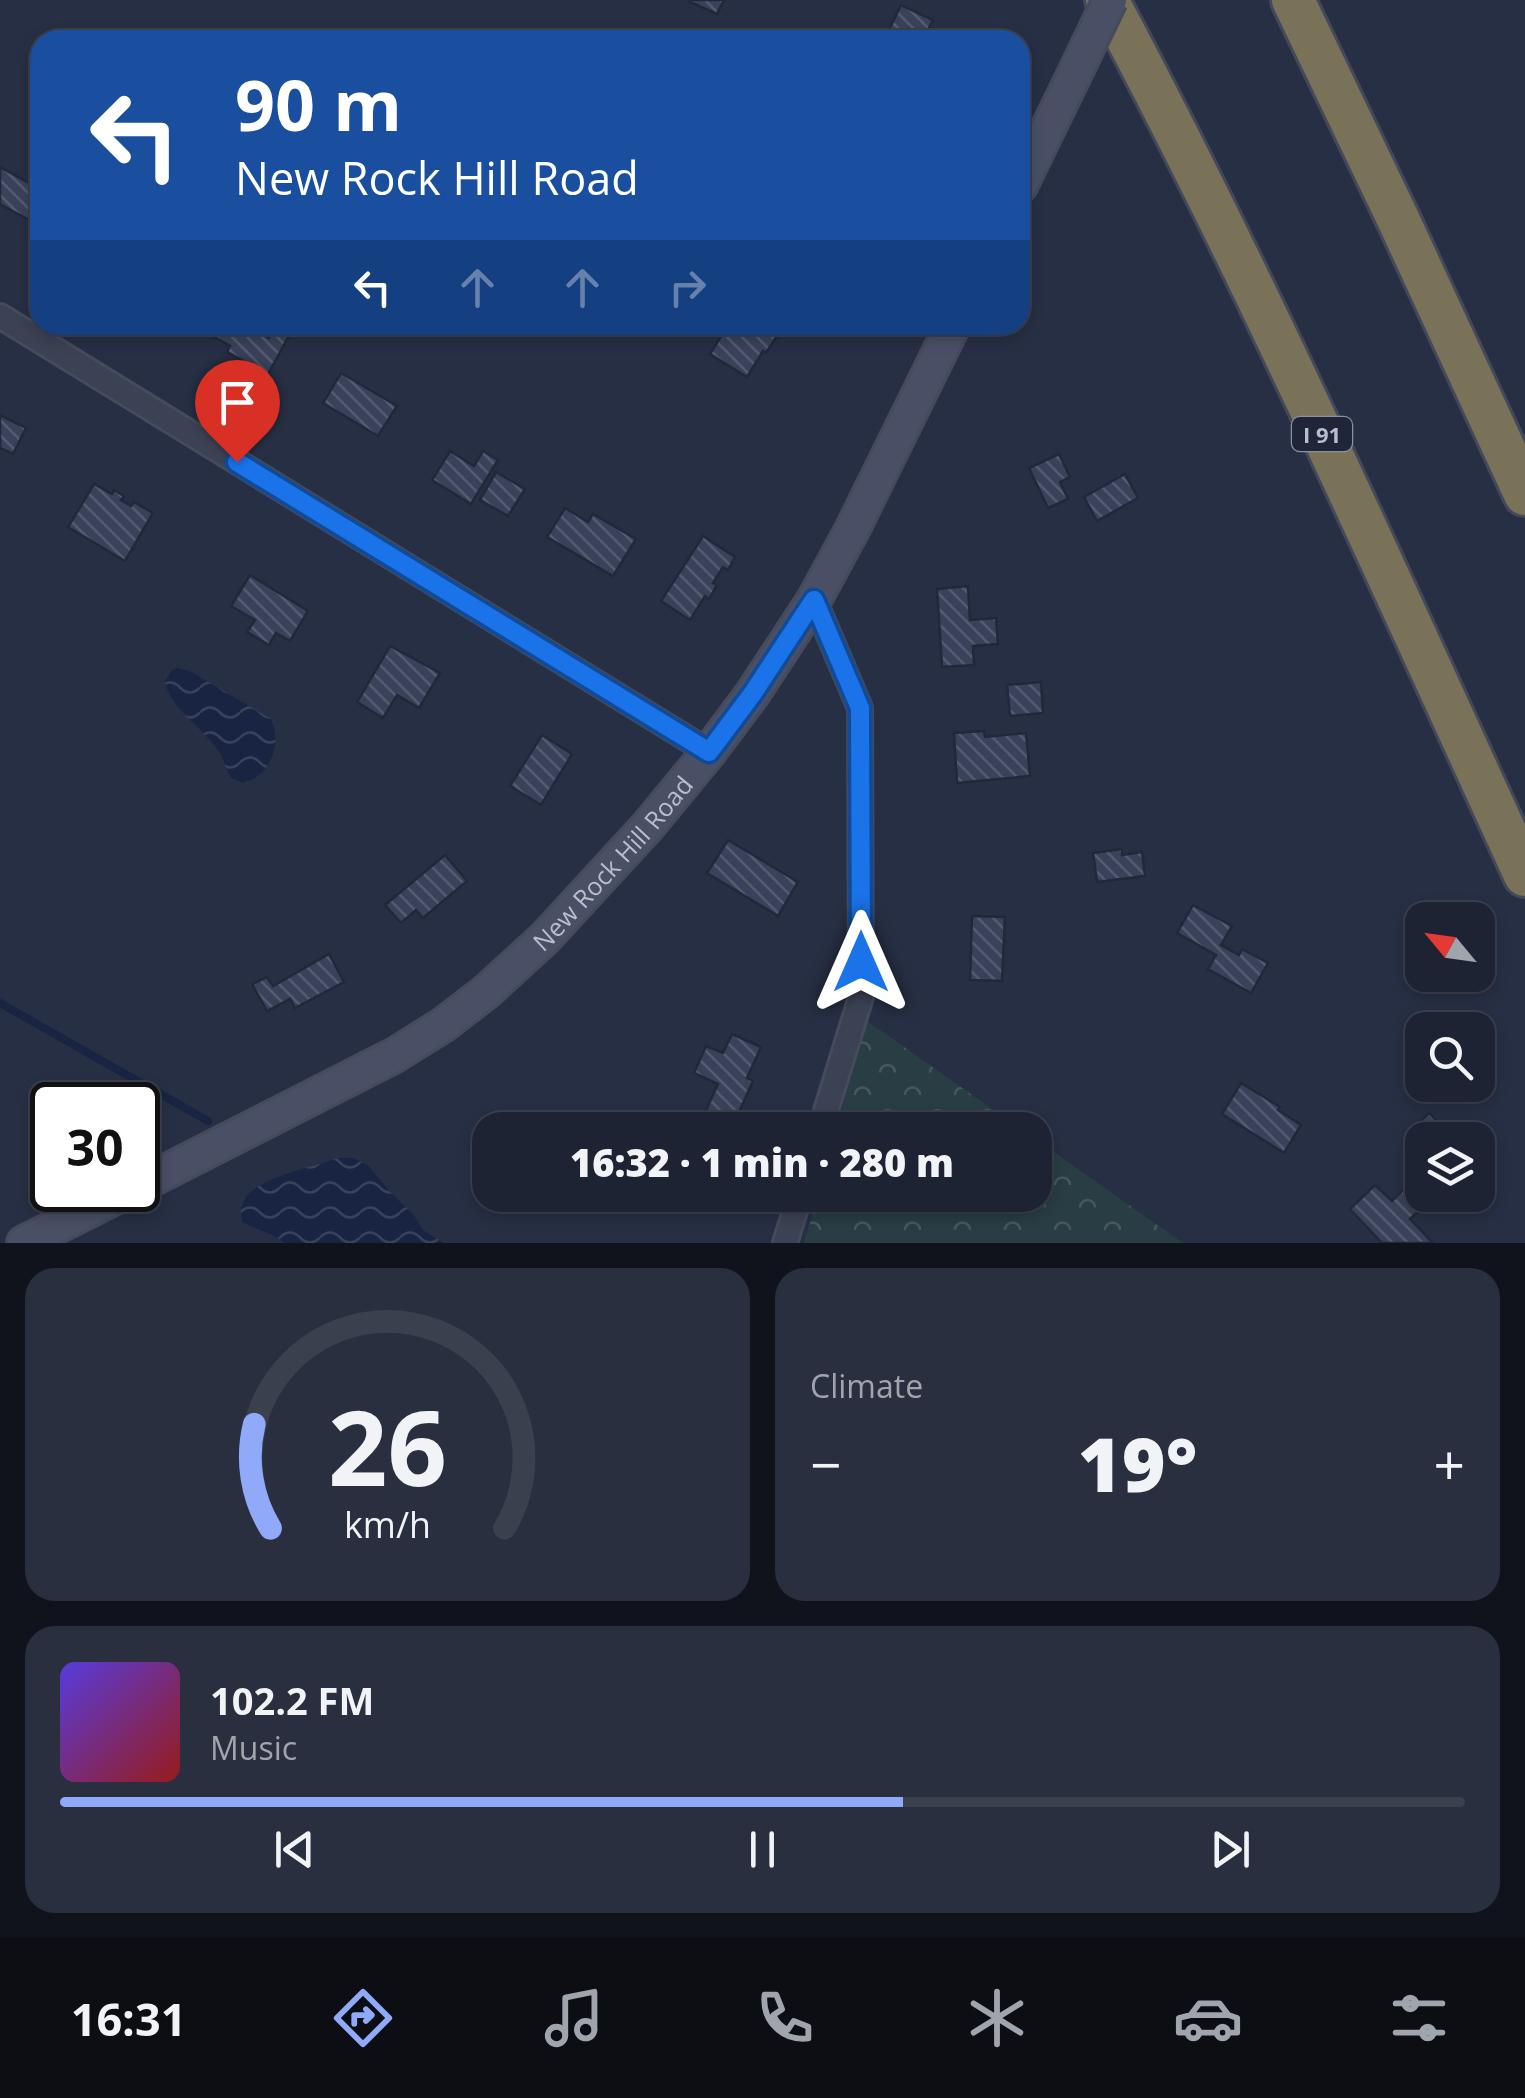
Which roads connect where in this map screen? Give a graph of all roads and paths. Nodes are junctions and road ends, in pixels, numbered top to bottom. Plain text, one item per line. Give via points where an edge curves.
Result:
1 (1108, 0) edge
2 (1292, 0) edge
3 (1030, 165) edge
4 (0, 316) edge
5 (30, 334) edge
6 (31, 335) edge
7 (948, 335) edge
8 (1525, 494) edge
9 (814, 600) junction
10 (709, 752) junction
11 (1525, 874) edge
12 (826, 1112) edge
13 (160, 1175) edge
14 (86, 1212) edge
15 (794, 1212) edge
16 (24, 1243) edge
17 (784, 1243) edge

1 - 3 main road, bridge
1 - 11 highway, I 91 via 1276,335
2 - 8 highway
4 - 5 street
6 - 10 street
7 - 9 main road, New Rock Hill Road
9 - 10 main road, New Rock Hill Road
9 - 12 street via 860,708 861,997
10 - 13 main road, New Rock Hill Road via 545,938 486,992 394,1055
14 - 16 main road
15 - 17 street

